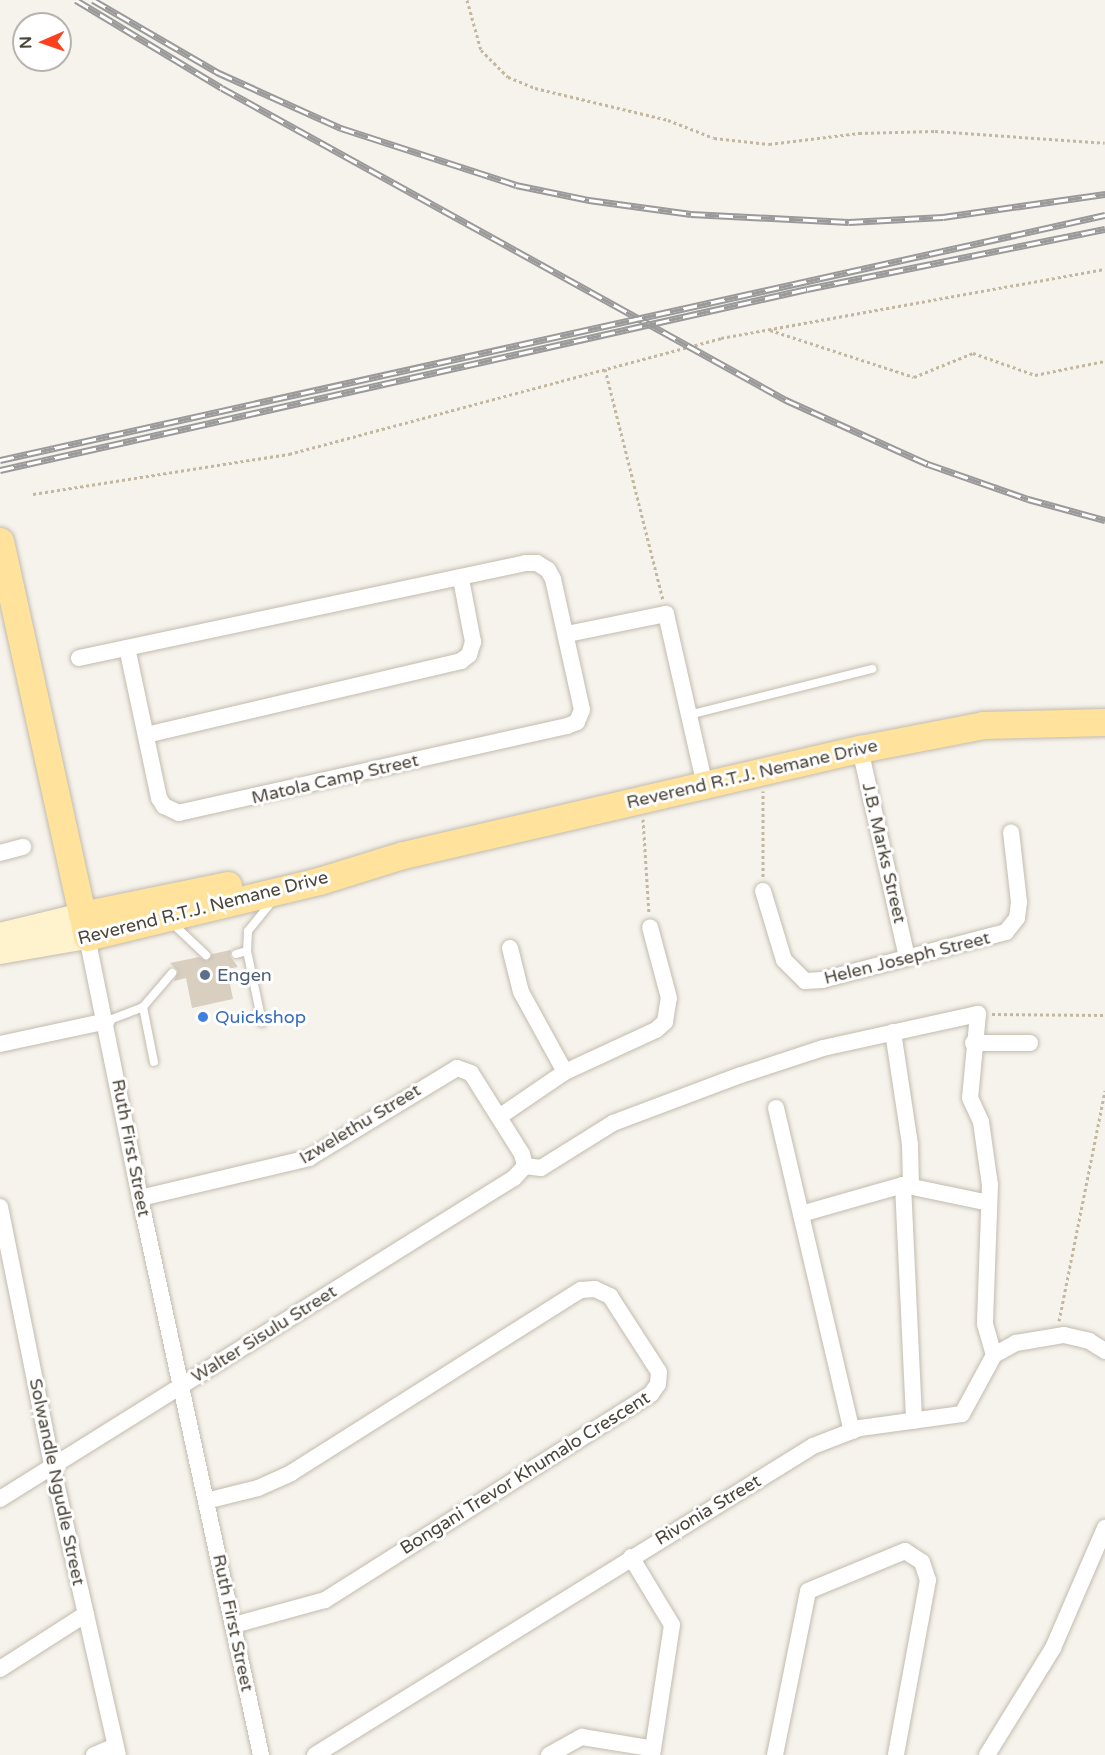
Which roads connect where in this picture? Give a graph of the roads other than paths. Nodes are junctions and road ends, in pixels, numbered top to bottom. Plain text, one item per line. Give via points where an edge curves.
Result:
1 (0, 541) edge
2 (461, 579) junction
3 (567, 634) junction
4 (127, 648) junction
5 (79, 658) dead end
6 (872, 669) dead end
7 (689, 715) junction
8 (1105, 722) edge
9 (146, 735) junction
10 (860, 749) junction
11 (705, 786) junction
12 (1011, 832) dead end
13 (23, 847) dead end
14 (0, 853) edge
15 (403, 855) junction
16 (281, 890) junction
17 (763, 891) road end
18 (165, 918) junction
19 (85, 926) junction
20 (650, 927) road end
21 (0, 934) edge
22 (510, 948) dead end
23 (247, 951) junction
24 (0, 952) edge
25 (236, 954) dead end
26 (206, 955) dead end
27 (907, 957) junction
28 (172, 973) dead end
29 (143, 1007) junction
30 (106, 1021) junction
31 (262, 1022) dead end
32 (894, 1032) junction
33 (973, 1043) junction
34 (1030, 1043) dead end
35 (0, 1044) edge
36 (154, 1062) dead end
37 (565, 1072) junction
38 (776, 1108) dead end
39 (500, 1117) junction
40 (525, 1166) junction
41 (907, 1186) junction
42 (140, 1198) junction
43 (989, 1203) junction
44 (0, 1207) edge
45 (801, 1214) junction
46 (1105, 1351) edge
47 (994, 1355) junction
48 (180, 1386) junction
49 (914, 1421) junction
50 (852, 1431) junction
51 (52, 1466) junction
52 (0, 1499) edge
53 (207, 1501) junction
54 (1105, 1528) edge
55 (631, 1557) junction
56 (86, 1614) junction
57 (234, 1625) junction
58 (0, 1669) edge
59 (116, 1751) edge
60 (651, 1751) edge
61 (94, 1755) edge
62 (261, 1755) edge
63 (315, 1755) edge
64 (549, 1755) edge
65 (775, 1755) edge
66 (896, 1755) edge
67 (987, 1755) edge

1 - 19 main road, Ruth First Street
2 - 3 street via 526,563 541,564 553,579
2 - 4 street
2 - 9 street via 473,642 469,655 461,661
3 - 7 street via 666,614
3 - 9 street, Matola Camp Street via 582,710 577,722 567,726 187,813 170,810 160,801
4 - 5 street
4 - 9 street, Matola Camp Street
6 - 7 lane
7 - 11 street
8 - 10 main road, Reverend R.T.J. Nemane Drive via 983,725
10 - 11 main road, Reverend R.T.J. Nemane Drive
10 - 27 street, J.B. Marks Street
11 - 15 main road, Reverend R.T.J. Nemane Drive
12 - 27 street, Helen Joseph Street via 1019,902 1013,925 995,938
13 - 14 street
15 - 16 main road, Reverend R.T.J. Nemane Drive
15 - 19 main road, Reverend R.T.J. Nemane Drive via 312,868
16 - 18 main road, Reverend R.T.J. Nemane Drive
16 - 23 lane via 251,925
17 - 27 street, Helen Joseph Street via 778,950 790,969 805,981
18 - 19 main road, Reverend R.T.J. Nemane Drive
18 - 26 lane
19 - 21 street, Reverend R.T.J. Nemane Drive
19 - 24 street, Reverend R.T.J. Nemane Drive
19 - 30 street, Ruth First Street
20 - 37 street via 670,1004 665,1022 656,1030
22 - 37 street via 521,992
23 - 25 lane
23 - 31 lane
28 - 29 lane
29 - 30 lane
29 - 36 lane
30 - 35 street
30 - 42 street, Ruth First Street
32 - 33 street via 978,1014
32 - 40 street via 823,1048 658,1103 613,1123 541,1168
32 - 41 street via 910,1145
33 - 34 street
33 - 43 street via 970,1098 981,1122
37 - 39 street
38 - 45 street
39 - 40 street, Izwelethu Street
39 - 42 street, Izwelethu Street via 471,1073 453,1069 309,1158
40 - 48 street, Walter Sisulu Street via 514,1179
41 - 43 street
41 - 45 street
41 - 49 street
42 - 48 street, Ruth First Street
43 - 47 street via 985,1324
44 - 51 street, Solwandle Ngudle Street
45 - 50 street
46 - 47 street via 1089,1341 1056,1334 1016,1343
47 - 49 street, Rivonia Street via 962,1414
48 - 51 street, Walter Sisulu Street
48 - 53 street, Ruth First Street
49 - 50 street, Rivonia Street
50 - 55 street, Rivonia Street via 813,1446
51 - 52 street, Walter Sisulu Street
51 - 56 street, Solwandle Ngudle Street
53 - 57 street, Ruth First Street
53 - 57 street, Bongani Trevor Khumalo Crescent via 258,1488 291,1473 581,1290 595,1289 610,1296 659,1372 658,1384 651,1394 325,1600
54 - 67 street via 1053,1648
55 - 60 street via 670,1618 672,1633
55 - 63 street, Rivonia Street
56 - 58 street
56 - 59 street, Solwandle Ngudle Street
57 - 62 street, Ruth First Street
59 - 61 street
60 - 64 street via 582,1737
65 - 66 street via 808,1591 905,1551 922,1562 928,1580

